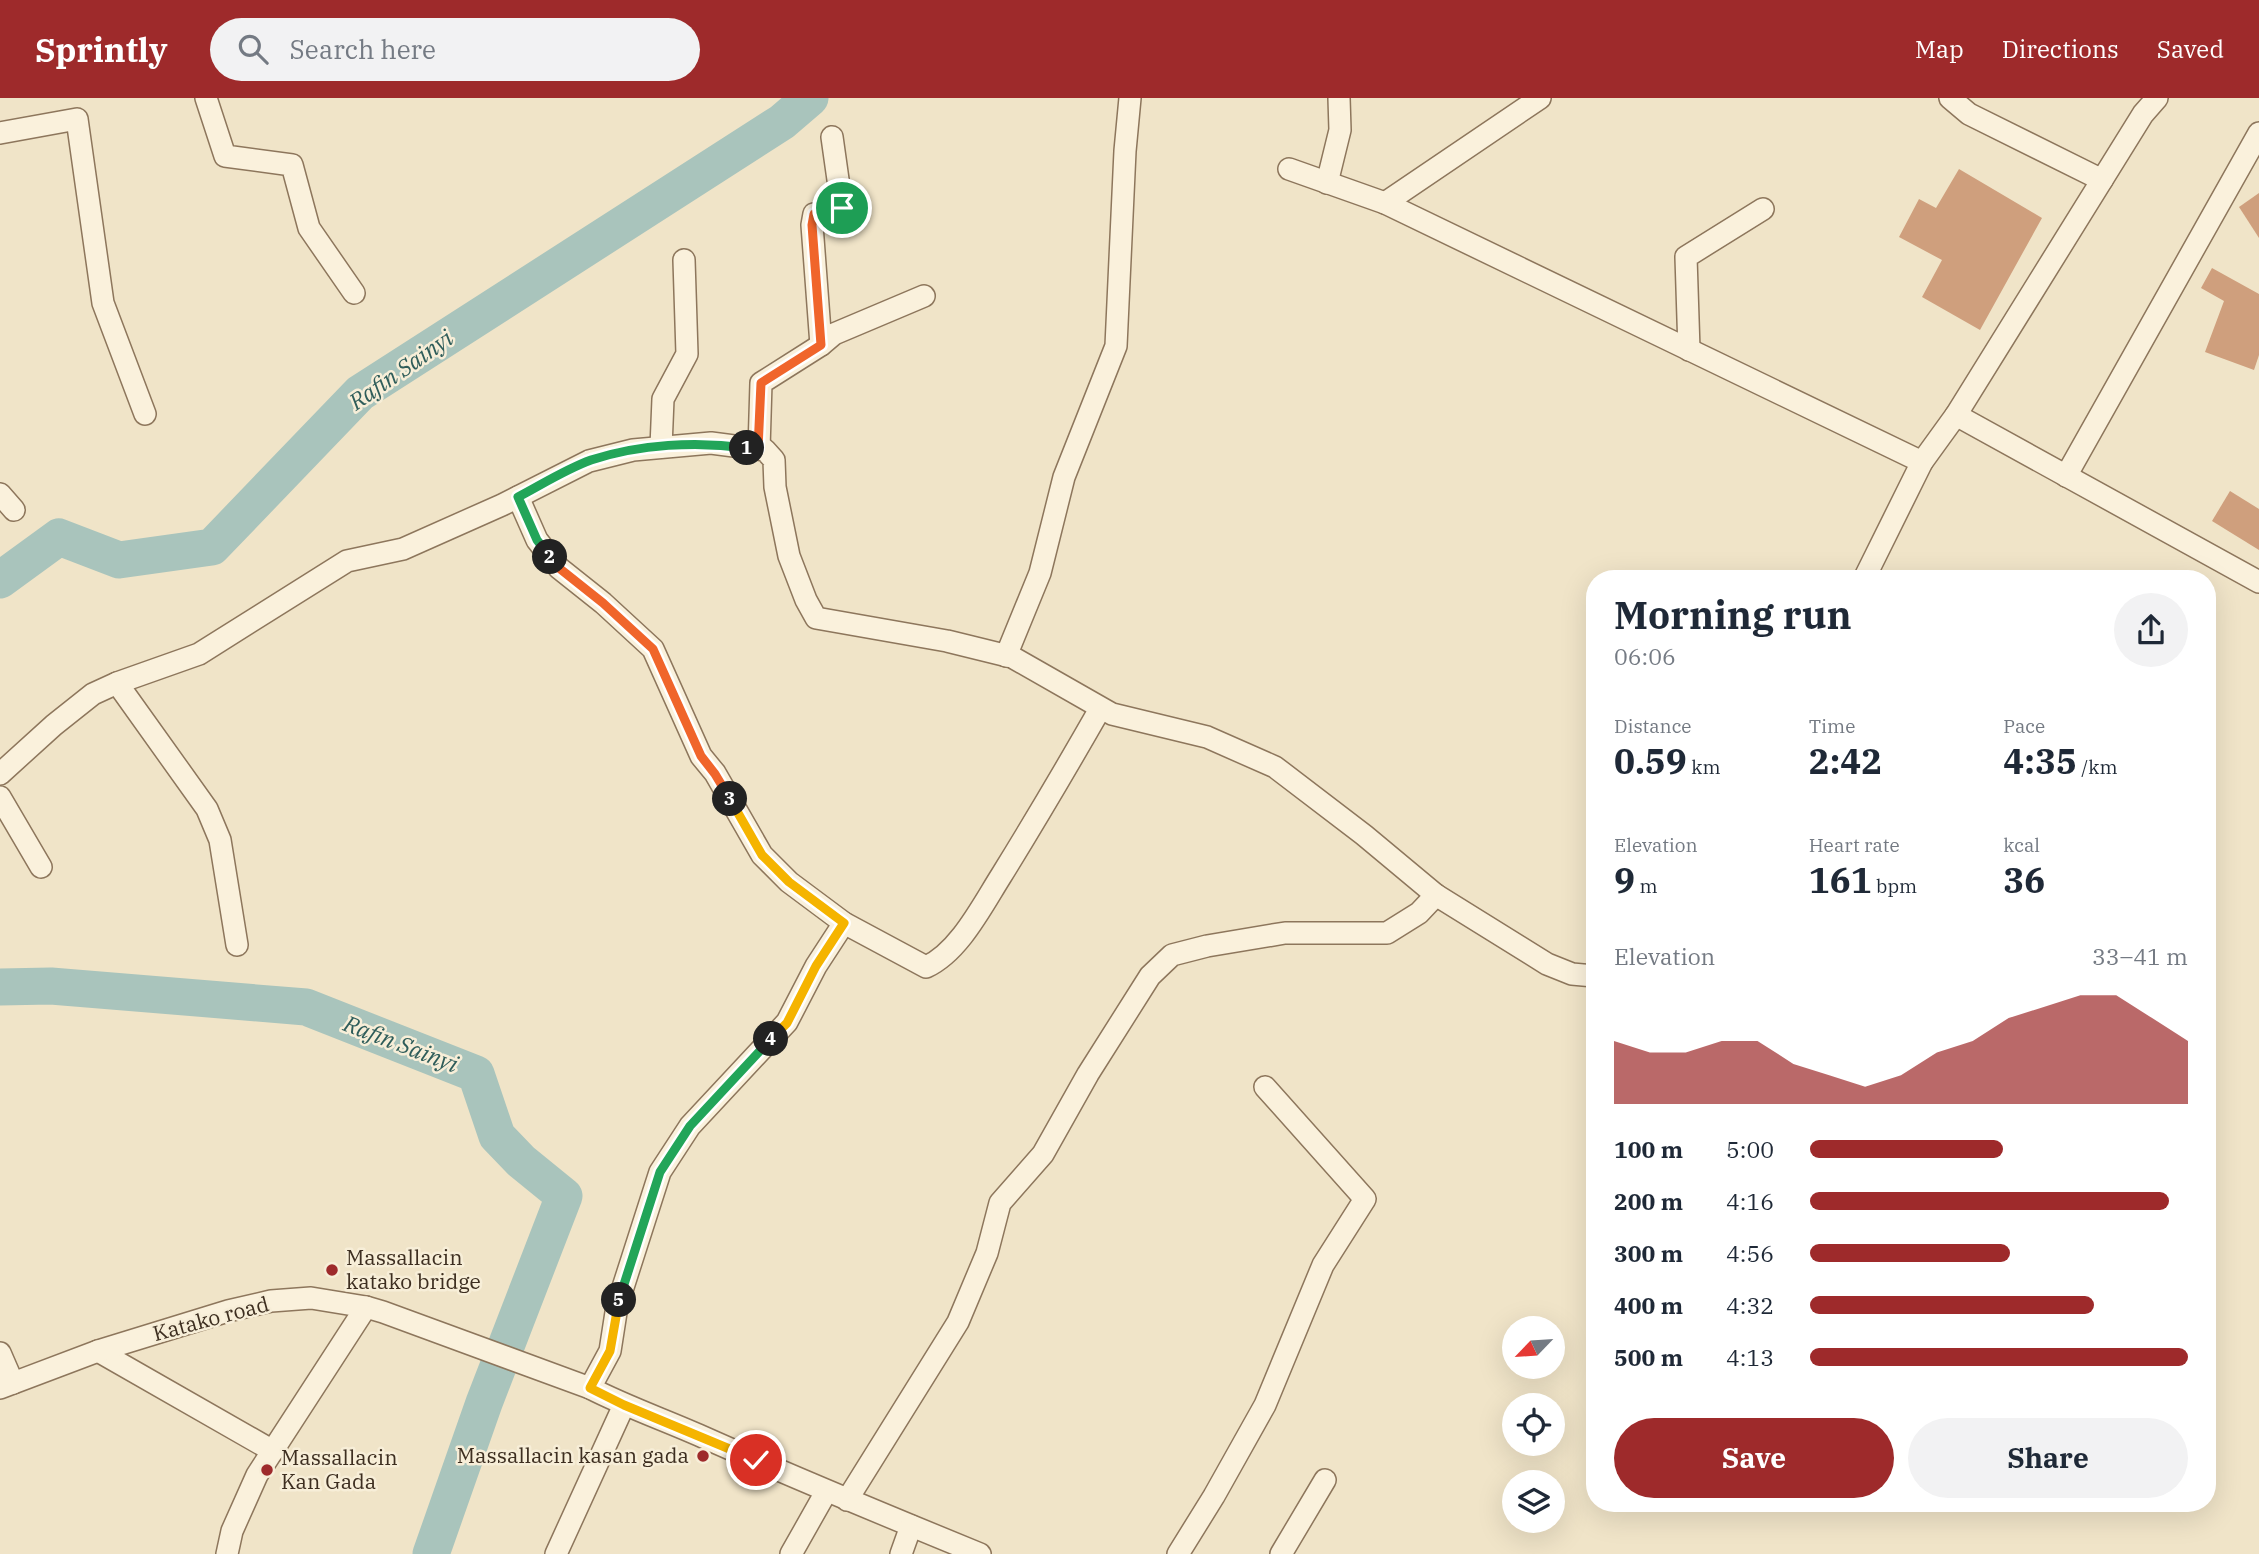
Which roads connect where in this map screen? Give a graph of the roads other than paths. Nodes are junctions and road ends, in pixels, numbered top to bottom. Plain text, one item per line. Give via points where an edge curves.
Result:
1 (206, 98) edge
2 (1130, 98) edge
3 (1339, 98) edge
4 (1540, 98) edge
5 (1950, 98) edge
6 (2157, 98) edge
7 (0, 132) edge
8 (2259, 133) edge
9 (832, 137) dead end
10 (1289, 169) dead end
11 (2102, 180) junction
12 (1327, 183) junction
13 (1385, 203) junction
14 (1763, 209) dead end
15 (684, 260) dead end
16 (354, 293) dead end
17 (924, 296) dead end
18 (821, 345) junction
19 (1689, 350) junction
20 (145, 414) dead end
21 (1956, 415) junction
22 (661, 447) junction
23 (758, 449) junction
24 (1922, 462) junction
25 (2066, 476) junction
26 (518, 497) junction
27 (1868, 570) edge
28 (2259, 582) edge
29 (1006, 656) junction
30 (117, 683) junction
31 (1100, 709) junction
32 (0, 774) edge
33 (0, 797) edge
34 (41, 867) dead end
35 (1436, 895) junction
36 (844, 923) junction
37 (237, 945) dead end
38 (1586, 975) edge
39 (1265, 1087) dead end
40 (366, 1307) junction
41 (98, 1351) junction
42 (0, 1353) edge
43 (7, 1385) edge
44 (590, 1388) junction
45 (624, 1405) junction
46 (273, 1451) junction
47 (1325, 1480) dead end
48 (826, 1492) junction
49 (847, 1500) junction
50 (911, 1526) junction
51 (228, 1554) edge
52 (556, 1554) edge
53 (791, 1554) edge
54 (901, 1554) edge
55 (980, 1554) edge
56 (1178, 1554) edge
57 (1281, 1554) edge

1 - 16 street via 225,156 292,164 309,228
2 - 29 street via 1116,346 1064,477 1040,573
3 - 12 street via 1339,130
4 - 13 street
5 - 11 street via 1969,114
6 - 11 street
7 - 20 street via 77,119 103,303
8 - 25 street
9 - 18 street via 842,208 814,214 812,225
10 - 12 street
11 - 21 street
12 - 13 street
13 - 19 street
14 - 19 street via 1686,257
15 - 22 street via 687,354 663,399
17 - 18 street via 834,334
18 - 23 street via 761,383
19 - 24 street
21 - 24 street
21 - 25 street
22 - 23 street via 711,443
22 - 26 street via 589,461
23 - 29 street via 774,460 789,556 816,618
24 - 27 street
25 - 28 street
26 - 30 street via 403,549 347,561 199,654
26 - 36 street via 537,540 559,568 653,649 701,756 762,855 789,882
29 - 31 street
30 - 32 street via 93,694
30 - 37 street via 207,809 222,851
31 - 35 street via 1208,737 1275,767
31 - 36 street via 968,928 938,961 926,967
33 - 34 street
35 - 38 street via 1547,964
35 - 49 street via 1419,913 1387,933 1285,933 1208,946 1172,955 1150,976 1043,1154 1000,1203 987,1253 958,1322
36 - 44 street via 787,1023 690,1126 660,1172 617,1306 610,1351
39 - 56 street via 1365,1199 1323,1265 1265,1405
40 - 41 street, Katako road via 311,1298 271,1301
40 - 44 street, Katako road
40 - 46 street
41 - 43 street, Katako road
41 - 46 street
42 - 43 street
44 - 45 street, Katako road
45 - 48 street, Katako road
45 - 52 street
46 - 51 street via 232,1531
47 - 57 street
48 - 49 street, Katako road
48 - 53 street
49 - 50 street, Katako road
50 - 54 street
50 - 55 street, Katako road

